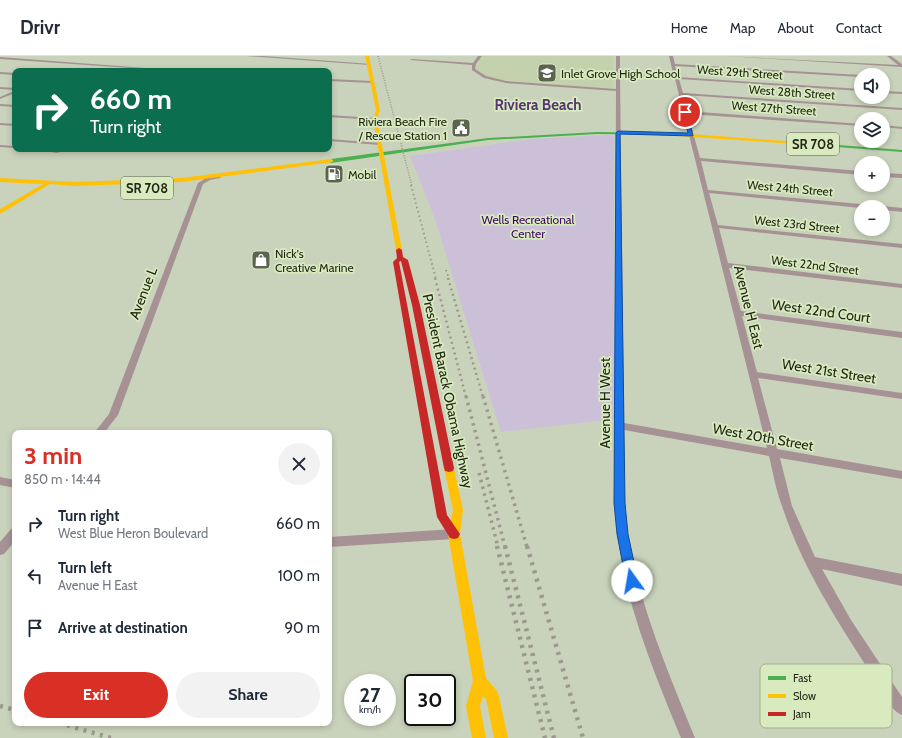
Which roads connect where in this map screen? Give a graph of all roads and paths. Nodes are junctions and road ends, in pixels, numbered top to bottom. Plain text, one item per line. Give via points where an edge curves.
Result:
1 (40, 56) edge
2 (248, 56) edge
3 (417, 56) edge
4 (480, 56) edge
5 (618, 56) edge
6 (671, 56) edge
7 (727, 56) edge
8 (889, 56) edge
9 (846, 57) dead end
10 (0, 58) edge
11 (27, 60) junction
12 (364, 60) edge
13 (853, 63) junction
14 (83, 64) junction
15 (474, 64) junction
16 (673, 65) junction
17 (902, 66) edge
18 (74, 68) dead end
19 (133, 68) edge
20 (858, 68) edge
21 (0, 73) edge
22 (12, 74) edge
23 (618, 74) junction
24 (854, 76) edge
25 (677, 78) junction
26 (332, 80) edge
27 (368, 82) junction
28 (0, 88) edge
29 (12, 90) edge
30 (618, 90) junction
31 (854, 90) edge
32 (12, 92) edge
33 (890, 92) edge
34 (902, 93) edge
35 (681, 94) junction
36 (0, 98) edge
37 (0, 104) edge
38 (12, 106) edge
39 (902, 109) edge
40 (685, 112) junction
41 (332, 116) edge
42 (375, 118) junction
43 (0, 124) edge
44 (854, 124) edge
45 (12, 125) edge
46 (890, 127) edge
47 (902, 128) edge
48 (618, 133) junction
49 (691, 134) junction
50 (332, 140) edge
51 (380, 144) junction
52 (0, 146) edge
53 (12, 147) edge
54 (902, 151) edge
55 (382, 156) junction
56 (698, 159) junction
57 (854, 172) edge
58 (224, 175) junction
59 (890, 175) edge
60 (902, 176) edge
61 (0, 180) edge
62 (201, 183) junction
63 (39, 186) junction
64 (0, 187) edge
65 (706, 191) junction
66 (854, 205) edge
67 (0, 206) edge
68 (890, 209) edge
69 (902, 210) edge
70 (0, 212) edge
71 (714, 226) junction
72 (902, 246) edge
73 (400, 258) junction
74 (724, 265) junction
75 (902, 286) edge
76 (737, 313) junction
77 (902, 335) edge
78 (752, 374) junction
79 (902, 396) edge
80 (619, 426) junction
81 (102, 430) edge
82 (773, 452) junction
83 (902, 475) edge
84 (0, 481) edge
85 (12, 483) edge
86 (454, 534) junction
87 (12, 536) edge
88 (332, 542) edge
89 (0, 550) edge
90 (810, 561) junction
91 (902, 580) edge
92 (872, 664) edge
93 (480, 681) junction
94 (892, 693) edge
95 (902, 708) edge
96 (479, 738) edge
97 (501, 738) edge
98 (688, 738) edge

1 - 11 street
2 - 12 street
3 - 15 street via 412,61
4 - 15 street
5 - 23 street, Avenue H West
6 - 16 street, Avenue H East
7 - 13 street
8 - 17 street
9 - 13 street
10 - 11 street
11 - 14 street
12 - 27 main road, President Barack Obama Highway
13 - 17 street
13 - 20 street
14 - 18 street
14 - 19 street
15 - 30 street via 473,69 478,74 500,81
16 - 24 street
16 - 25 street, Avenue H East
21 - 22 street
23 - 25 street, West 29th Street
23 - 30 street, Avenue H West
25 - 31 street, West 29th Street
25 - 35 street, Avenue H East
26 - 27 street
27 - 42 main road, President Barack Obama Highway via 371,116
28 - 29 street
30 - 48 street, Avenue H West
32 - 36 street
33 - 34 street
35 - 39 street, West 28th Street
35 - 40 street, Avenue H East
37 - 38 street
40 - 44 street, West 27th Street
40 - 49 street, Avenue H East
41 - 42 street
42 - 51 main road, President Barack Obama Highway
43 - 45 street
46 - 47 street
48 - 49 main road, SR 708
48 - 55 main road, SR 708 via 512,138
48 - 80 street, Avenue H West
49 - 54 main road, SR 708
49 - 56 street, Avenue H East
50 - 51 street
51 - 55 main road, President Barack Obama Highway
52 - 53 street
55 - 58 main road, SR 708
55 - 62 main road, SR 708
55 - 73 main road, President Barack Obama Highway
56 - 57 street
56 - 65 street, Avenue H East
58 - 62 street
58 - 63 main road, SR 708 via 127,183
59 - 60 street
61 - 63 main road, SR 708
62 - 63 main road, SR 708 via 124,189
62 - 81 street, Avenue L via 113,415
63 - 64 main road, SR 708
63 - 67 main road
63 - 70 main road
65 - 66 street, West 24th Street
65 - 71 street, Avenue H East
68 - 69 street
71 - 72 street, West 23rd Street
71 - 74 street, Avenue H East
73 - 86 main road, President Barack Obama Highway via 396,262 439,503 442,517
73 - 86 main road, President Barack Obama Highway via 406,260 458,510
74 - 75 street, West 22nd Street
74 - 76 street, Avenue H East
76 - 77 street, West 22nd Court
76 - 78 street, Avenue H East
78 - 79 street, West 21st Street
78 - 82 street, Avenue H East
80 - 82 street, West 20th Street
80 - 98 street, Avenue H West via 619,503 628,568 652,650
82 - 83 street, West 20th Street
82 - 90 street, Avenue H East via 787,506
84 - 85 street
86 - 88 street
86 - 93 main road, President Barack Obama Highway
87 - 89 street
90 - 91 street
90 - 92 street, Avenue H East via 847,627
93 - 96 main road, President Barack Obama Highway via 473,706
93 - 97 main road, President Barack Obama Highway via 492,696
94 - 95 street, Avenue H East

